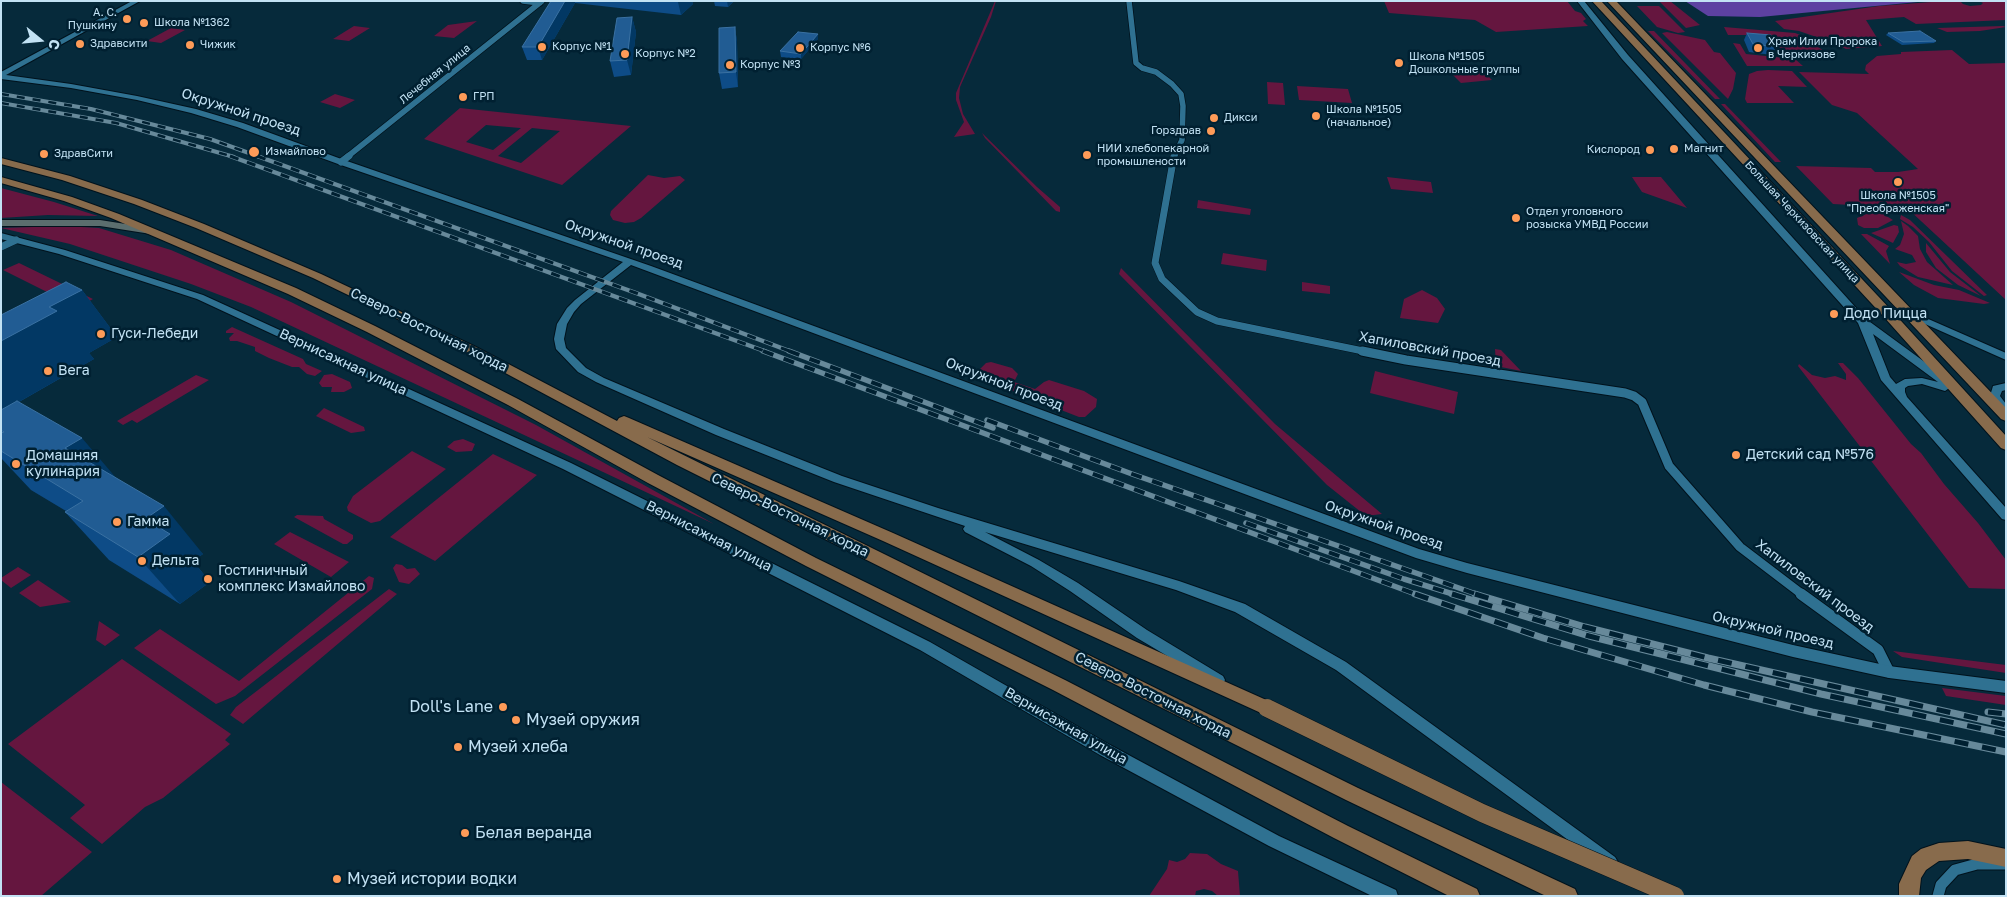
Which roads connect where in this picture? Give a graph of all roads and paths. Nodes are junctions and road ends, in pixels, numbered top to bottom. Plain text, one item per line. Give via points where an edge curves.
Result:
1 (137, 1) edge
2 (523, 1) edge
3 (1129, 1) edge
4 (1580, 1) edge
5 (1596, 1) edge
6 (1611, 1) edge
7 (541, 2) edge
8 (1, 76) edge
9 (1, 161) edge
10 (341, 162) junction
11 (1, 180) edge
12 (1, 223) edge
13 (154, 232) junction
14 (1, 236) edge
15 (16, 240) junction
16 (1, 247) edge
17 (629, 262) junction
18 (1910, 314) junction
19 (1862, 321) junction
20 (2006, 357) edge
21 (2006, 386) edge
22 (545, 388) junction
23 (1959, 394) junction
24 (1903, 398) junction
25 (2006, 414) edge
26 (2006, 445) edge
27 (935, 512) junction
28 (2006, 516) edge
29 (1889, 672) junction
30 (2006, 687) edge
31 (1267, 708) junction
32 (1341, 832) junction
33 (2006, 858) edge
34 (2006, 864) edge
35 (1390, 896) edge
36 (1450, 896) edge
37 (1470, 896) edge
38 (1568, 896) edge
39 (1659, 896) edge
40 (1675, 896) edge
41 (1908, 896) edge
42 (1938, 896) edge

1 - 8 street
2 - 7 street
3 - 29 street, Хапиловский проезд via 1136,63 1172,84 1183,102 1182,140 1174,156 1155,263 1162,279 1197,312 1217,321 1406,360 1634,396 1642,402 1669,466 1740,547 1878,650
4 - 19 street via 1624,57
5 - 23 main road, Большая Черкизовская улица
6 - 18 main road, Большая Черкизовская улица
7 - 10 street, Лечебная улица
8 - 10 street, Окружной проезд via 171,105 240,125
9 - 22 main road, Северо-Восточная хорда via 92,186 249,246 394,312
10 - 17 street, Окружной проезд
11 - 13 main road, Северо-Восточная хорда via 68,199
12 - 13 main road via 100,223
13 - 32 main road, Северо-Восточная хорда via 292,290 397,342 786,549 1059,685
14 - 15 street, Вернисажная улица
15 - 16 street
15 - 35 street, Вернисажная улица via 206,299 567,466 925,646 1105,750 1274,841
17 - 27 street via 578,302 562,324 559,339 562,348 582,370 720,432
17 - 29 street, Окружной проезд via 1416,553 1745,640
18 - 20 street
18 - 25 main road, Большая Черкизовская улица
19 - 23 street
19 - 24 street via 1885,378
21 - 25 street via 1997,389 1996,396
22 - 31 main road via 713,459
22 - 38 main road, Северо-Восточная хорда via 823,532 1352,794
23 - 24 street via 1933,383 1912,380 1900,386
23 - 26 main road, Большая Черкизовская улица
24 - 28 street
27 - 31 street via 1035,563 1172,652
27 - 39 street via 1143,574 1240,608 1340,666
29 - 30 street, Окружной проезд
31 - 40 main road, bridge via 1482,813
32 - 36 main road
32 - 37 main road, Северо-Восточная хорда
33 - 41 main road via 1968,850 1928,856 1913,873
34 - 42 street via 1977,864 1955,870 1941,885

